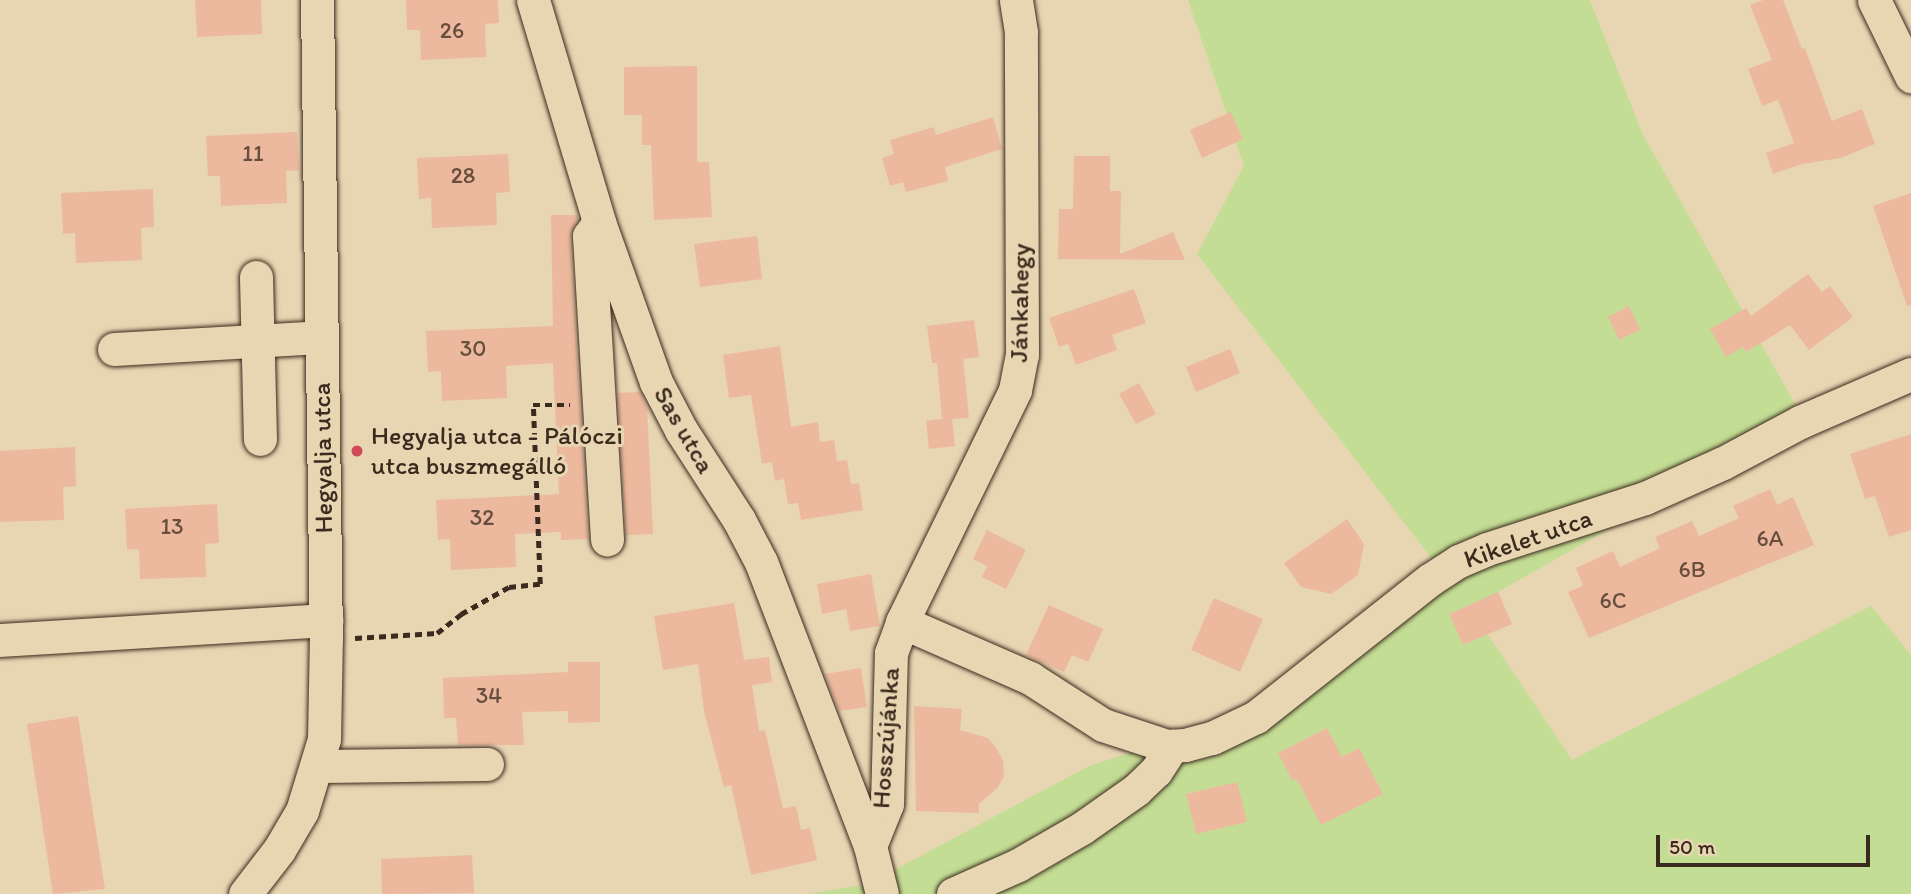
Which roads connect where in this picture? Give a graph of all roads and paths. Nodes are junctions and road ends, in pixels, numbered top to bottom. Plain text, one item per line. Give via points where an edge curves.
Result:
1 (317, 0) edge
2 (533, 0) edge
3 (1016, 0) edge
4 (1874, 0) edge
5 (1911, 76) edge
6 (599, 222) junction
7 (256, 277) dead end
8 (321, 337) junction
9 (258, 342) junction
10 (114, 349) dead end
11 (1911, 374) edge
12 (598, 385) junction
13 (260, 439) dead end
14 (607, 539) dead end
15 (902, 622) junction
16 (326, 630) junction
17 (0, 640) edge
18 (1172, 746) junction
19 (486, 764) dead end
20 (318, 766) junction
21 (870, 846) junction
22 (245, 894) edge
23 (882, 894) edge
24 (953, 894) edge

1 - 8 street, Hegyalja utca
2 - 6 street, Sas utca
3 - 15 street, Jánkahegy via 1021,32 1022,355 1015,390
4 - 5 street
6 - 12 street via 589,236
6 - 21 street, Sas utca via 656,382 761,562
7 - 9 street
8 - 9 street
8 - 16 street, Hegyalja utca
9 - 10 street
9 - 13 street
11 - 18 street, Kikelet utca via 1645,498 1459,561 1256,717 1212,738
12 - 14 street
12 - 16 path via 591,385 592,405 533,405 540,584 509,587 437,633
15 - 18 street, Kikelet utca via 1030,678 1103,725
15 - 21 street, Hosszújánka via 891,653 887,803
16 - 17 street
16 - 20 street, Hegyalja utca via 326,714
18 - 24 street via 1136,790 1082,828 1018,865
19 - 20 street
20 - 22 street, Hegyalja utca via 296,822
21 - 23 street, Hosszújánka

